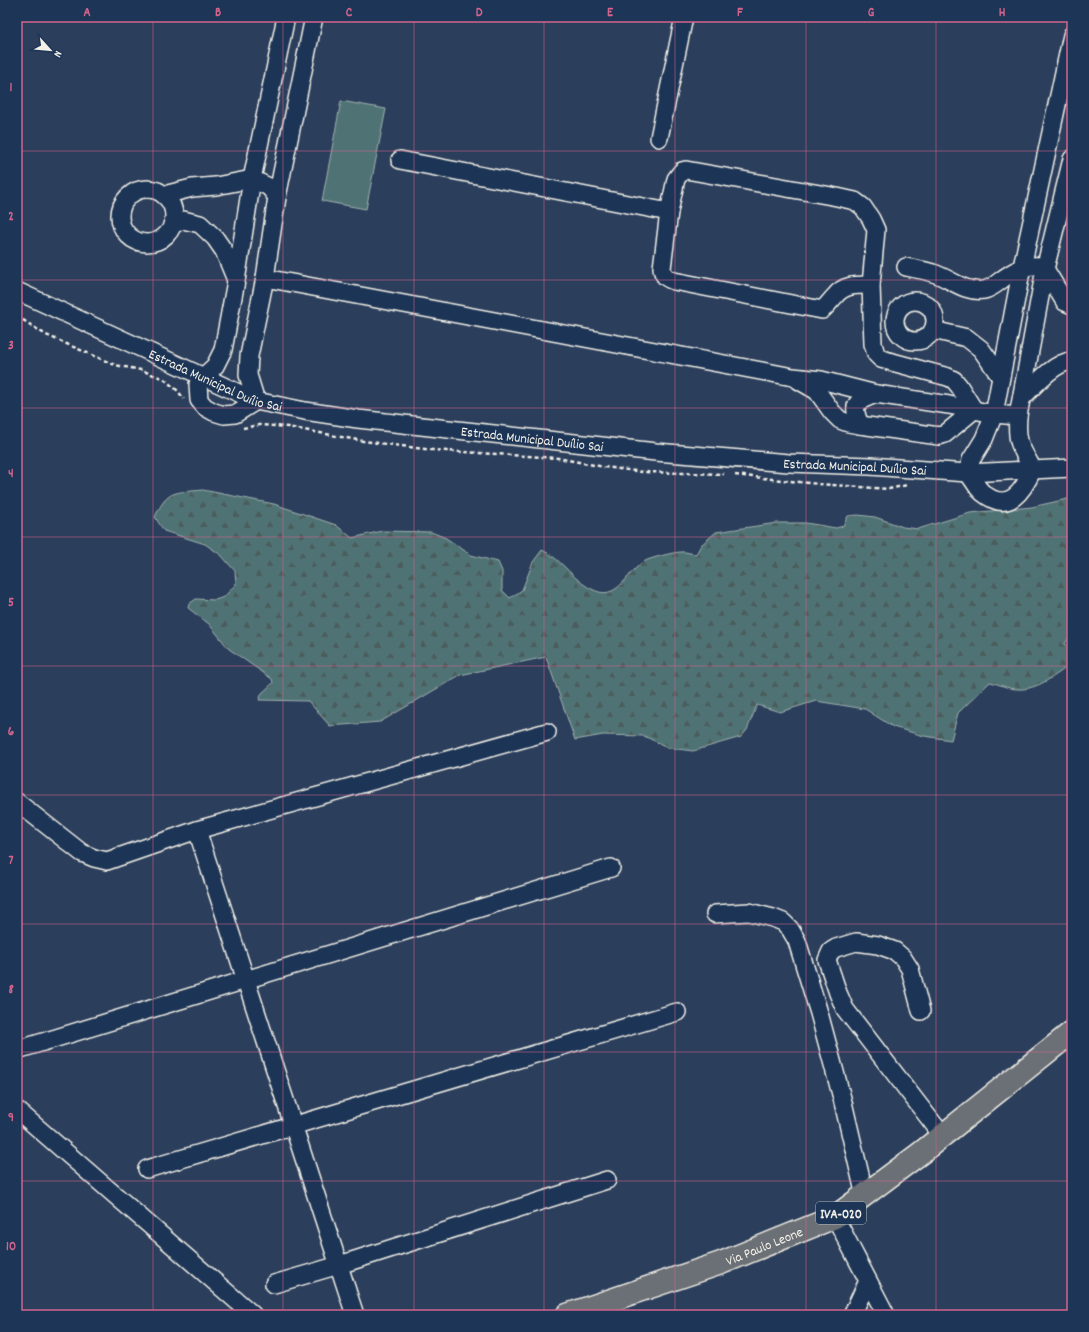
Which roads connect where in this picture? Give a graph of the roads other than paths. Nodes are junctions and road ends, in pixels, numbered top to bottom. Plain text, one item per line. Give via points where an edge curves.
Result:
1 (286, 17) edge
2 (314, 17) edge
3 (684, 17) edge
4 (1072, 35) edge
5 (659, 138) dead end
6 (1072, 159) edge
7 (400, 160) dead end
8 (252, 180) junction
9 (164, 195) junction
10 (277, 197) junction
11 (669, 212) junction
12 (172, 225) junction
13 (906, 267) dead end
14 (1022, 267) junction
15 (1045, 269) junction
16 (265, 278) junction
17 (236, 281) junction
18 (871, 285) junction
19 (17, 290) edge
20 (1072, 305) edge
21 (227, 328) junction
22 (932, 330) dead end
23 (254, 333) junction
24 (1072, 361) edge
25 (1000, 376) junction
26 (204, 377) junction
27 (793, 377) junction
28 (876, 394) junction
29 (1022, 398) junction
30 (256, 401) junction
31 (939, 404) junction
32 (974, 410) junction
33 (994, 414) junction
34 (1018, 416) junction
35 (860, 425) junction
36 (955, 426) junction
37 (1072, 468) edge
38 (1033, 469) junction
39 (968, 473) junction
40 (547, 732) dead end
41 (17, 802) edge
42 (197, 830) junction
43 (610, 868) dead end
44 (715, 914) dead end
45 (246, 980) junction
46 (921, 1011) dead end
47 (677, 1012) dead end
48 (1072, 1032) edge
49 (17, 1050) edge
50 (17, 1110) edge
51 (293, 1125) junction
52 (942, 1135) junction
53 (146, 1169) dead end
54 (607, 1180) dead end
55 (865, 1196) junction
56 (835, 1217) junction
57 (339, 1265) junction
58 (868, 1281) junction
59 (274, 1284) dead end
60 (252, 1315) edge
61 (356, 1315) edge
62 (567, 1315) edge
63 (852, 1315) edge
64 (886, 1315) edge

1 - 8 street
2 - 10 street
3 - 5 street
4 - 14 street
6 - 15 street
7 - 11 street
8 - 9 street via 192,188
8 - 10 street via 268,187
8 - 17 street
9 - 12 street via 171,204 174,214
9 - 12 street via 151,189 139,190 129,196 120,215 122,226 136,241 147,243 158,241
10 - 16 street
11 - 18 street via 662,268 667,279 822,310 844,288
11 - 18 street via 676,179 686,170 855,201 871,219 876,230
12 - 17 street via 183,220 200,224 216,238
13 - 14 street via 934,273 966,289 986,290
14 - 15 street via 1033,265
14 - 25 street
15 - 20 street via 1065,302
15 - 29 street
16 - 23 street
16 - 27 street
17 - 21 street
18 - 32 street via 873,344 876,354 881,359 954,380
19 - 26 street, Estrada Municipal Duílio Sai
21 - 23 street
21 - 26 street via 215,366
22 - 25 street via 967,338 981,350
23 - 30 street via 248,375
24 - 29 street via 1052,370
25 - 33 street
26 - 30 street, Estrada Municipal Duílio Sai
26 - 30 street via 198,384 199,400 214,412 224,415 235,414
27 - 28 street via 821,380
27 - 35 street via 817,391 840,420
28 - 31 street
28 - 35 street via 863,399 856,406
29 - 34 street
30 - 39 street, Estrada Municipal Duílio Sai via 358,419 656,452 789,463
31 - 32 street
31 - 36 street
32 - 33 street
32 - 36 street
33 - 34 street
33 - 39 street via 984,439 971,460
34 - 38 street via 1017,434 1021,448
35 - 36 street via 939,436
37 - 38 street, Estrada Municipal Duílio Sai
38 - 39 street, Estrada Municipal Duílio Sai
38 - 39 street via 1026,486 1018,495 1010,500 999,501 982,492
40 - 42 street
41 - 42 street via 82,853 100,860 107,861
42 - 45 street
43 - 45 street
44 - 55 street via 749,912 773,918 783,922 797,941 844,1106
45 - 49 street
45 - 51 street
46 - 52 street via 910,969 895,951 878,945 856,942 831,951 827,960 845,1009
47 - 51 street
48 - 52 main road, Via Paulo Leone / IVA-020
50 - 60 street
51 - 53 street
51 - 57 street
52 - 55 main road, Via Paulo Leone / IVA-020
54 - 57 street
55 - 56 main road, Via Paulo Leone / IVA-020
56 - 58 street
56 - 62 main road, Via Paulo Leone / IVA-020 via 721,1263
57 - 59 street
57 - 61 street
58 - 63 street
58 - 64 street

